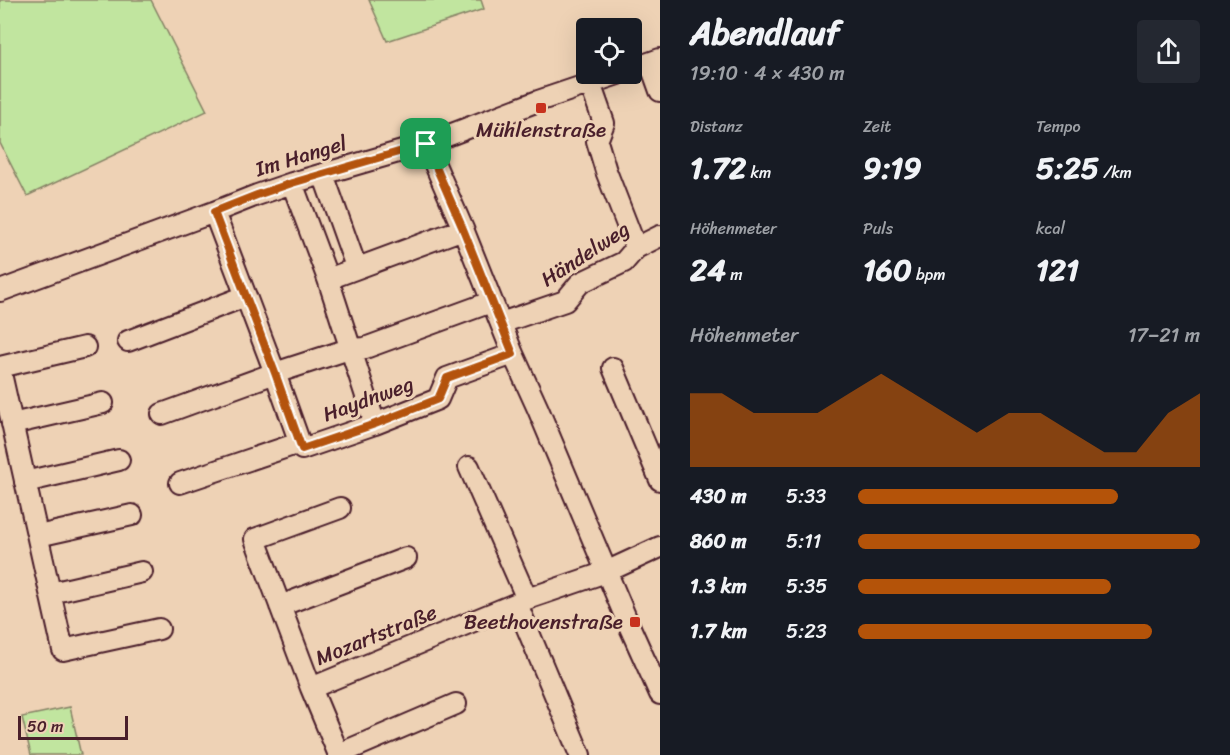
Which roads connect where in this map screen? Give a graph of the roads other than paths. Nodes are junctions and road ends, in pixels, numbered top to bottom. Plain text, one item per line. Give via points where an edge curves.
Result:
1 (647, 64) edge
2 (587, 84) edge
3 (590, 84) edge
4 (660, 91) edge
5 (426, 144) junction
6 (323, 174) junction
7 (292, 183) junction
8 (214, 212) junction
9 (463, 229) junction
10 (660, 236) edge
11 (636, 248) junction
12 (354, 261) dead end
13 (328, 279) junction
14 (0, 291) edge
15 (246, 296) junction
16 (491, 302) junction
17 (501, 323) junction
18 (128, 341) dead end
19 (85, 347) dead end
20 (349, 349) junction
21 (513, 354) junction
22 (0, 368) edge
23 (613, 368) dead end
24 (275, 373) junction
25 (103, 404) dead end
26 (162, 414) dead end
27 (12, 424) junction
28 (375, 424) junction
29 (299, 443) junction
30 (119, 460) dead end
31 (469, 467) dead end
32 (660, 480) edge
33 (25, 482) junction
34 (180, 483) dead end
35 (339, 508) dead end
36 (132, 515) dead end
37 (38, 536) junction
38 (660, 547) edge
39 (406, 558) dead end
40 (142, 572) dead end
41 (606, 572) junction
42 (51, 593) junction
43 (522, 601) junction
44 (280, 606) junction
45 (159, 629) dead end
46 (310, 688) junction
47 (660, 694) edge
48 (456, 704) dead end
49 (339, 754) edge
50 (580, 755) edge

1 - 4 street
2 - 5 street, Im Hangel
3 - 11 street via 604,123 597,141
5 - 6 street, Im Hangel
5 - 9 street
6 - 7 street, Im Hangel
6 - 12 street
7 - 8 street, Im Hangel
7 - 13 street
8 - 14 street, Im Hangel
8 - 15 street
9 - 13 street
9 - 16 street
10 - 11 street, Händelweg
11 - 17 street, Händelweg via 624,262 580,283 565,301
13 - 20 street
15 - 18 street
15 - 24 street
16 - 17 street
16 - 20 street via 365,348
17 - 21 street
19 - 22 street
20 - 24 street
20 - 28 street
21 - 28 street, Haydnweg via 447,378 438,399
21 - 41 street
22 - 27 street
23 - 32 street
24 - 26 street
24 - 29 street
25 - 27 street
27 - 33 street
28 - 29 street, Haydnweg via 302,449
29 - 34 street
30 - 33 street
31 - 43 street
33 - 37 street
35 - 44 street via 255,539
36 - 37 street
37 - 42 street
38 - 41 street
39 - 44 street
40 - 42 street
41 - 43 street, Mozartstraße
41 - 47 street
42 - 45 street via 63,650
43 - 46 street, Mozartstraße
43 - 50 street
44 - 46 street
46 - 49 street, Mozartstraße
48 - 49 street

